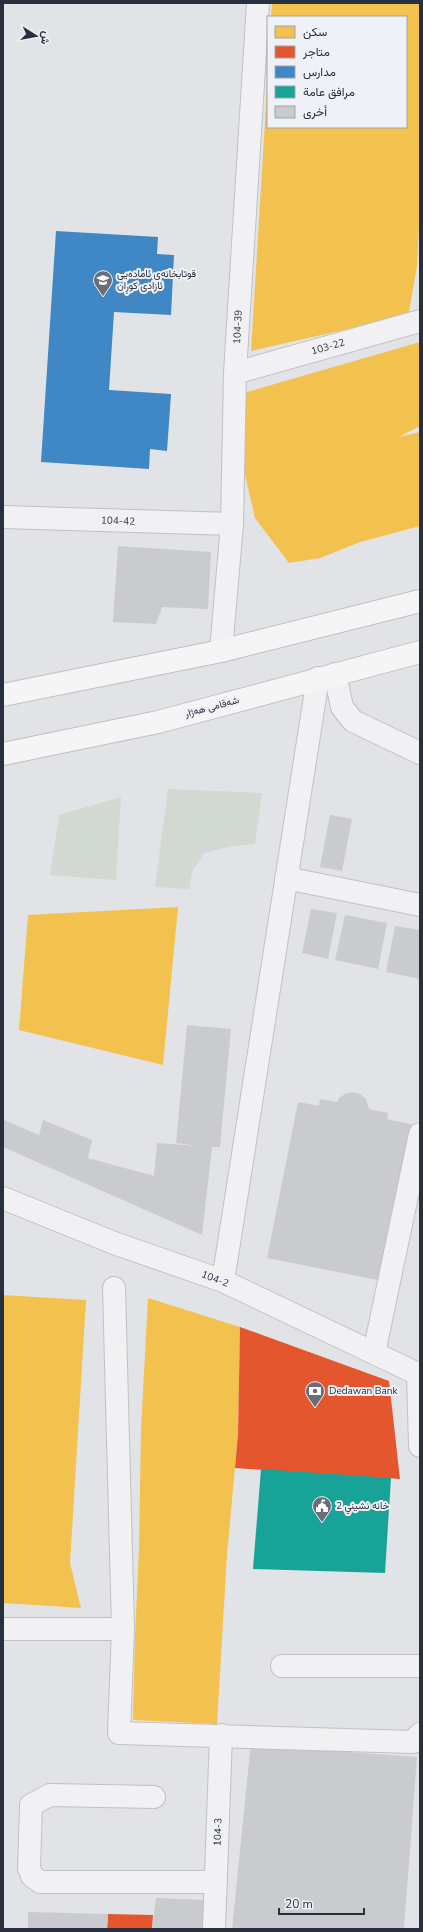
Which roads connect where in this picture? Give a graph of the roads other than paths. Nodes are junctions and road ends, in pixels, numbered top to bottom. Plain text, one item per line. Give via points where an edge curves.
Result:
1 (258, 3) edge
2 (420, 321) edge
3 (235, 373) junction
4 (3, 518) edge
5 (232, 524) junction
6 (420, 602) edge
7 (221, 651) junction
8 (420, 652) edge
9 (327, 676) junction
10 (3, 695) edge
11 (420, 753) edge
12 (3, 754) edge
13 (286, 878) junction
14 (420, 905) edge
15 (420, 1134) edge
16 (3, 1198) edge
17 (223, 1281) junction
18 (114, 1288) dead end
19 (374, 1353) junction
20 (419, 1374) edge
21 (420, 1446) edge
22 (3, 1629) edge
23 (123, 1629) junction
24 (282, 1666) dead end
25 (420, 1666) edge
26 (420, 1734) edge
27 (221, 1735) junction
28 (154, 1797) dead end
29 (216, 1882) junction
30 (214, 1929) edge

1 - 3 street, 104-39
2 - 3 street, 103-22
3 - 5 street, 104-39
4 - 5 street, 104-42
5 - 7 street, 104-39
6 - 7 main road
7 - 10 main road
8 - 9 main road, شەقامی هەژار
9 - 11 street via 342,708 353,721
9 - 12 main road, شەقامی هەژار via 158,722
9 - 13 street
13 - 14 street
13 - 17 street
15 - 19 street
16 - 17 street, 104-2 via 114,1243
17 - 19 street, 104-2
18 - 23 street
19 - 20 street, 104-2
20 - 21 street
22 - 23 street
23 - 27 street via 118,1733
24 - 25 street
26 - 27 street via 413,1742
27 - 29 street, 104-3
28 - 29 street via 50,1795 31,1805 29,1868 32,1876 40,1882
29 - 30 street, 104-3

